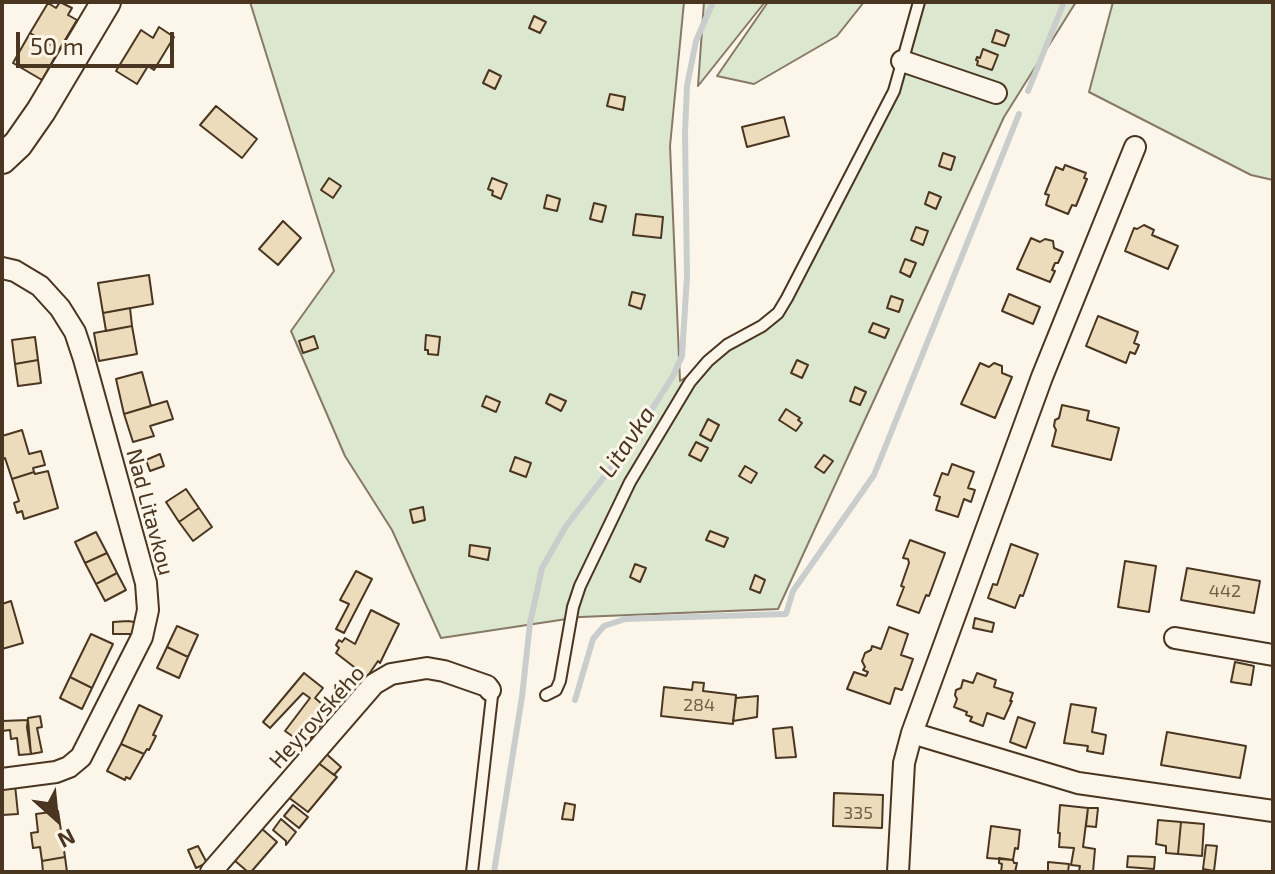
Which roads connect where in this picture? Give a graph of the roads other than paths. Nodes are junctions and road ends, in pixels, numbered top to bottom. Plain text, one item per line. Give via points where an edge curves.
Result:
1 (106, 2) edge
2 (919, 2) edge
3 (902, 61) junction
4 (996, 93) dead end
5 (1135, 147) dead end
6 (2, 159) edge
7 (2, 268) edge
8 (1175, 638) dead end
9 (1273, 655) edge
10 (490, 690) joint
11 (546, 695) dead end
12 (912, 733) junction
13 (2, 779) edge
14 (1273, 803) edge
15 (1272, 811) edge
16 (211, 872) edge
17 (472, 872) edge
18 (898, 872) edge

1 - 6 street via 41,111
2 - 3 lane
3 - 4 street
3 - 11 lane via 894,91 778,313 708,361 630,482 580,586 560,681
5 - 12 street via 1042,377
7 - 13 street, Nad Litavkou via 40,286 75,332 146,583 148,610 142,637 81,757 56,772
8 - 9 street
10 - 16 street, Heyrovského via 427,668 391,674 374,684
10 - 17 lane
12 - 15 street via 1078,783
12 - 18 street via 904,763
14 - 15 street

